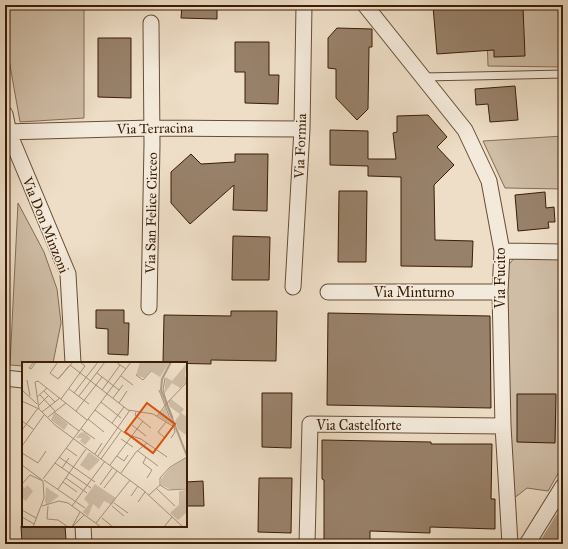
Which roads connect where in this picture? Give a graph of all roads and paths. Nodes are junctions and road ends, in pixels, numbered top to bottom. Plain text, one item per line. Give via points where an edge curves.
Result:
1 (304, 5) edge
2 (365, 5) edge
3 (151, 23) dead end
4 (563, 74) edge
5 (422, 77) junction
6 (5, 114) edge
7 (152, 128) junction
8 (302, 129) junction
9 (7, 132) edge
10 (502, 251) junction
11 (563, 252) edge
12 (293, 287) dead end
13 (328, 292) dead end
14 (500, 292) junction
15 (149, 307) dead end
16 (73, 362) edge
17 (5, 378) edge
18 (22, 380) edge
19 (503, 426) junction
20 (563, 486) edge
21 (83, 527) edge
22 (84, 544) edge
23 (307, 544) edge
24 (510, 544) edge
25 (527, 544) edge

1 - 8 street, Via Formia
2 - 5 street, Via Fucito
3 - 7 street, Via San Felice Circeo
4 - 5 lane
5 - 10 street, Via Fucito via 465,130 489,181
6 - 9 street, Via Don Minzoni
7 - 8 street, Via Terracina
7 - 9 street, Via Terracina
7 - 15 street, Via San Felice Circeo
8 - 12 street, Via Formia
9 - 16 street, Via Don Minzoni via 68,274
10 - 11 street
10 - 14 street, Via Fucito
13 - 14 street, Via Minturno
14 - 19 street, Via Fucito
17 - 18 street
19 - 23 street, Via Castelforte via 310,424
19 - 24 street, Via Fucito
20 - 25 street
21 - 22 street

